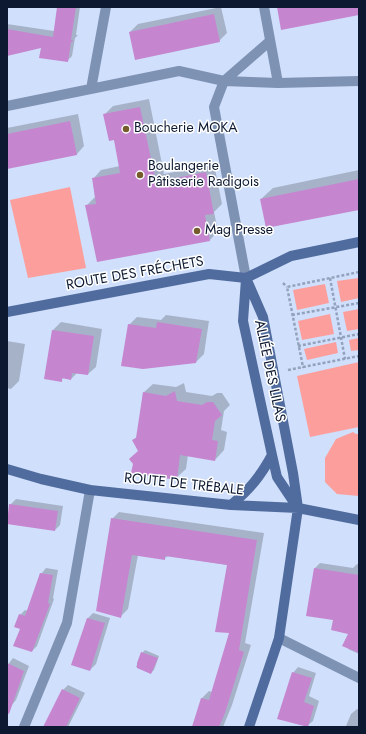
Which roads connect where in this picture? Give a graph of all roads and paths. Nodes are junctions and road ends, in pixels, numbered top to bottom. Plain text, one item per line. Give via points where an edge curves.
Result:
1 (106, 7) edge
2 (264, 7) edge
3 (270, 41) junction
4 (224, 81) junction
5 (359, 81) edge
6 (278, 83) junction
7 (91, 89) junction
8 (7, 106) edge
9 (359, 242) edge
10 (359, 272) edge
11 (246, 278) junction
12 (330, 278) junction
13 (283, 283) dead end
14 (286, 287) junction
15 (359, 303) edge
16 (335, 307) junction
17 (7, 312) edge
18 (292, 315) junction
19 (359, 334) edge
20 (341, 337) junction
21 (298, 346) junction
22 (359, 356) edge
23 (345, 359) junction
24 (302, 367) junction
25 (288, 370) dead end
26 (272, 455) junction
27 (7, 470) edge
28 (90, 490) junction
29 (231, 505) junction
30 (298, 508) junction
31 (359, 520) edge
32 (279, 638) junction
33 (359, 678) edge
34 (24, 727) edge
35 (249, 727) edge

1 - 7 street
2 - 3 street
3 - 4 street
3 - 6 street
4 - 6 street
4 - 7 street via 179,71
4 - 11 street via 214,107
5 - 6 street
7 - 8 street
9 - 11 street via 291,256
10 - 12 path
11 - 17 street, ROUTE DES FRÉCHETS via 209,274
11 - 26 street, ALLÉE DES LILAS via 243,321
11 - 30 street, ALLÉE DES LILAS via 263,317
12 - 14 path
12 - 16 path
13 - 14 path
14 - 18 path
15 - 16 path
16 - 18 path
16 - 20 path
18 - 21 path
19 - 20 path
20 - 21 path
20 - 23 path
21 - 24 path
22 - 23 path
23 - 24 path
24 - 25 path
26 - 29 street via 262,474
26 - 30 street, ALLÉE DES LILAS via 277,477
27 - 28 street, ROUTE DE TRÉBALE
28 - 29 street, ROUTE DE TRÉBALE
28 - 34 street via 67,623
29 - 30 street, ROUTE DE TRÉBALE
30 - 31 street, ROUTE DE TRÉBALE
30 - 32 street, ALLÉE DES LILAS
32 - 33 street
32 - 35 street, ALLÉE DES LILAS

